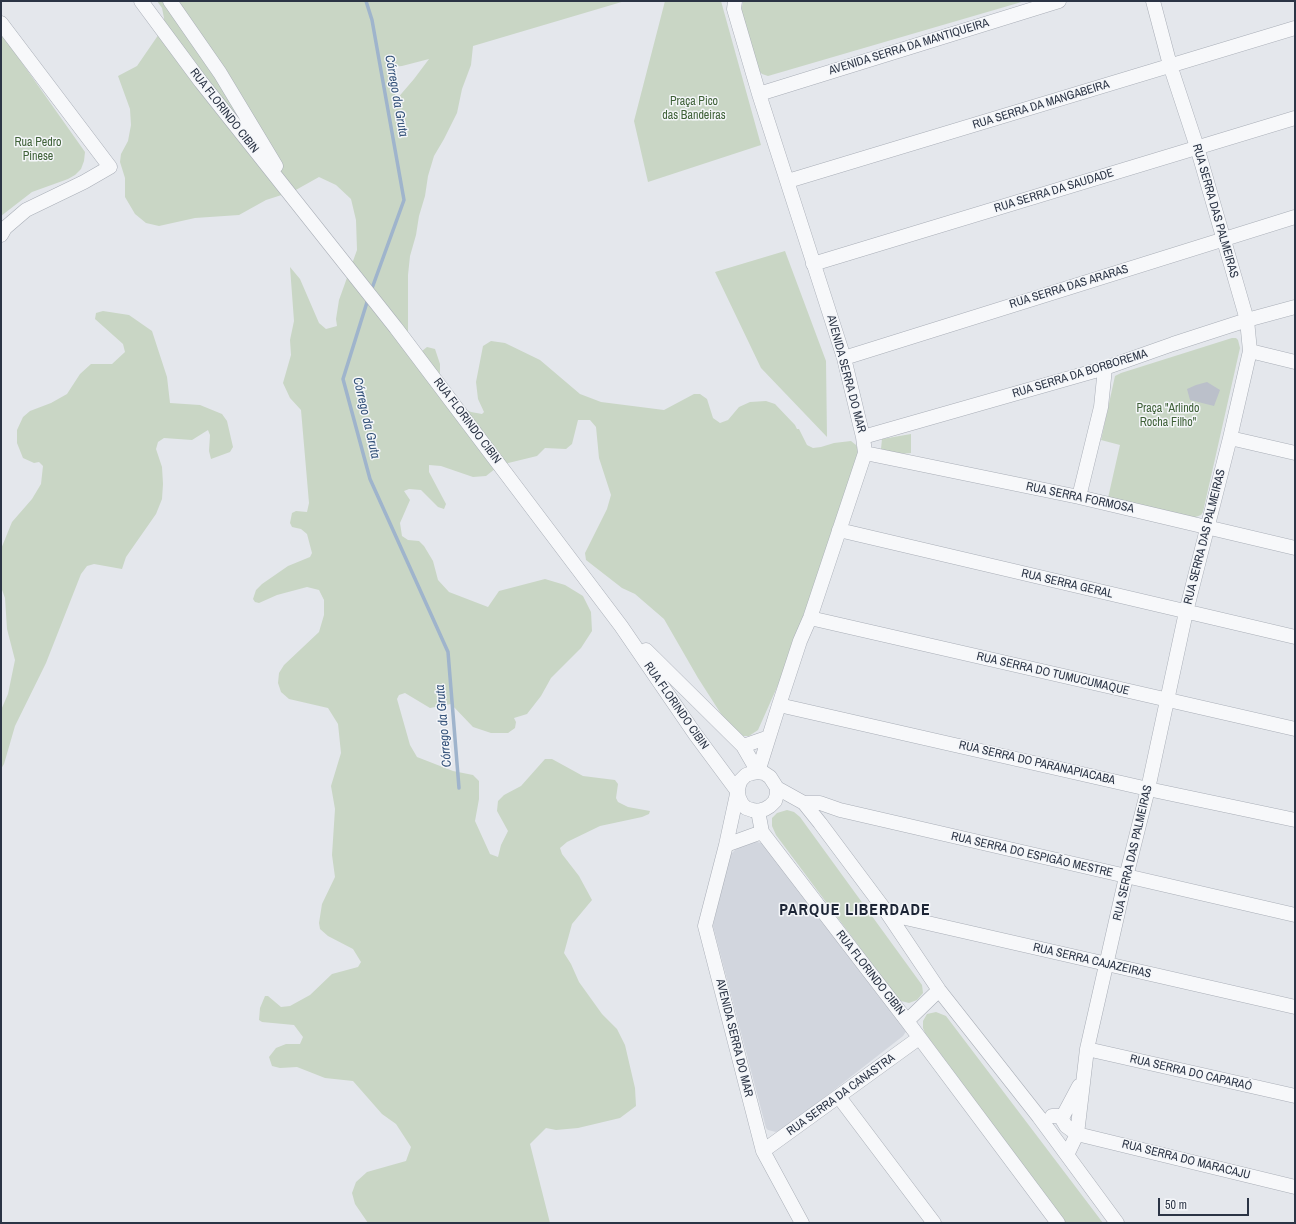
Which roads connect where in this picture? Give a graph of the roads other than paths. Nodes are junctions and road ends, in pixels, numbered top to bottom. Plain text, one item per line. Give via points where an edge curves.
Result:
1 (141, 1) edge
2 (170, 1) edge
3 (1060, 1) edge
4 (1153, 1) edge
5 (735, 5) edge
6 (1, 23) edge
7 (1295, 28) edge
8 (1170, 65) junction
9 (760, 94) junction
10 (1295, 118) edge
11 (1197, 147) junction
12 (788, 182) junction
13 (1295, 217) edge
14 (309, 219) junction
15 (1, 235) edge
16 (1224, 239) junction
17 (813, 264) junction
18 (1295, 307) edge
19 (1247, 320) junction
20 (1250, 351) junction
21 (844, 358) junction
22 (1295, 362) edge
23 (1105, 368) junction
24 (863, 437) junction
25 (1230, 438) junction
26 (865, 453) junction
27 (1295, 453) edge
28 (1079, 497) junction
29 (1207, 527) junction
30 (840, 530) junction
31 (1295, 548) edge
32 (1186, 612) junction
33 (810, 618) junction
34 (621, 626) junction
35 (1295, 636) edge
36 (1167, 700) junction
37 (779, 705) junction
38 (1295, 729) edge
39 (769, 737) junction
40 (742, 746) junction
41 (758, 772) junction
42 (777, 788) junction
43 (1148, 789) junction
44 (738, 792) junction
45 (804, 803) junction
46 (752, 809) junction
47 (840, 810) junction
48 (1295, 820) edge
49 (820, 823) junction
50 (762, 832) junction
51 (726, 845) junction
52 (1126, 877) junction
53 (888, 914) junction
54 (1295, 915) edge
55 (920, 922) junction
56 (906, 942) junction
57 (1107, 965) junction
58 (939, 990) junction
59 (1295, 1007) edge
60 (907, 1021) junction
61 (919, 1038) junction
62 (1087, 1049) junction
63 (1083, 1079) junction
64 (1295, 1096) edge
65 (840, 1097) junction
66 (1060, 1116) junction
67 (1039, 1117) junction
68 (1077, 1134) junction
69 (1093, 1138) junction
70 (763, 1151) junction
71 (1071, 1160) junction
72 (1295, 1187) edge
73 (802, 1223) edge
74 (934, 1223) edge
75 (1058, 1223) edge
76 (1116, 1223) edge

1 - 14 street, RUA FLORINDO CIBIN
2 - 14 street, RUA FLORINDO CIBIN via 220,73
3 - 9 street, AVENIDA SERRA DA MANTIQUEIRA
4 - 8 street, RUA SERRA DAS PALMEIRAS
5 - 9 street, AVENIDA SERRA DO MAR
6 - 15 street via 110,167 26,210 5,228
7 - 8 street, RUA SERRA DA MANGABEIRA
8 - 11 street, RUA SERRA DAS PALMEIRAS
8 - 12 street, RUA SERRA DA MANGABEIRA
9 - 12 street, AVENIDA SERRA DO MAR
10 - 11 street, RUA SERRA DA SAUDADE
11 - 16 street, RUA SERRA DAS PALMEIRAS
11 - 17 street, RUA SERRA DA SAUDADE
12 - 17 street, AVENIDA SERRA DO MAR
13 - 16 street, RUA SERRA DAS ARARAS
14 - 34 street, RUA FLORINDO CIBIN via 396,328
16 - 19 street, RUA SERRA DAS PALMEIRAS
16 - 21 street, RUA SERRA DAS ARARAS
17 - 21 street, AVENIDA SERRA DO MAR
18 - 19 street, RUA SERRA DA BORBOREMA
19 - 20 street, RUA SERRA DAS PALMEIRAS
19 - 23 street, RUA SERRA DA BORBOREMA
20 - 22 street
20 - 25 street, RUA SERRA DAS PALMEIRAS
21 - 24 street, AVENIDA SERRA DO MAR
23 - 24 street, RUA SERRA DA BORBOREMA
23 - 28 street via 1101,407
24 - 26 street, AVENIDA SERRA DO MAR
25 - 27 street
25 - 29 street, RUA SERRA DAS PALMEIRAS
26 - 28 street, RUA SERRA FORMOSA
26 - 30 street, AVENIDA SERRA DO MAR
28 - 29 street, RUA SERRA FORMOSA
29 - 31 street, RUA SERRA FORMOSA
29 - 32 street, RUA SERRA DAS PALMEIRAS
30 - 32 street, RUA SERRA GERAL
30 - 33 street, AVENIDA SERRA DO MAR
32 - 35 street, RUA SERRA GERAL
32 - 36 street, RUA SERRA DAS PALMEIRAS
33 - 36 street, RUA SERRA DO TUMUCUMAQUE
33 - 37 street, AVENIDA SERRA DO MAR
34 - 40 street, RUA FLORINDO CIBIN
34 - 44 street, RUA FLORINDO CIBIN
36 - 38 street, RUA SERRA DO TUMUCUMAQUE
36 - 43 street, RUA SERRA DAS PALMEIRAS
37 - 39 street, AVENIDA SERRA DO MAR
37 - 43 street, RUA SERRA DO PARANAPIACABA
39 - 40 street
39 - 41 street, AVENIDA SERRA DO MAR
40 - 41 street, RUA FLORINDO CIBIN
41 - 42 street via 770,776
41 - 44 street, AVENIDA SERRA DO MAR via 746,775 741,780
42 - 45 street
42 - 46 street via 775,801 770,806 765,809
43 - 48 street, RUA SERRA DO PARANAPIACABA
43 - 52 street, RUA SERRA DAS PALMEIRAS
44 - 46 street, RUA FLORINDO CIBIN via 742,804
44 - 51 street, AVENIDA SERRA DO MAR
45 - 47 street, RUA SERRA DO ESPIGÃO MESTRE via 820,803
45 - 49 street
46 - 50 street, RUA FLORINDO CIBIN
46 - 51 street, AVENIDA SERRA DO MAR
47 - 49 street
47 - 52 street, RUA SERRA DO ESPIGÃO MESTRE
49 - 53 street
50 - 51 street
50 - 60 street, RUA FLORINDO CIBIN
51 - 70 street, AVENIDA SERRA DO MAR via 705,926
52 - 54 street, RUA SERRA DO ESPIGÃO MESTRE
52 - 57 street, RUA SERRA DAS PALMEIRAS
53 - 55 street, RUA SERRA CAJAZEIRAS
53 - 56 street
55 - 56 street via 909,928
55 - 57 street, RUA SERRA CAJAZEIRAS
56 - 58 street
57 - 59 street, RUA SERRA CAJAZEIRAS
57 - 62 street, RUA SERRA DAS PALMEIRAS
58 - 60 street
58 - 67 street
60 - 61 street, RUA FLORINDO CIBIN
61 - 65 street, RUA SERRA DA CANASTRA
61 - 75 street, RUA FLORINDO CIBIN
62 - 63 street, RUA SERRA DAS PALMEIRAS
62 - 64 street, RUA SERRA DO CAPARAÓ
63 - 66 street, RUA SERRA DAS PALMEIRAS via 1063,1116
63 - 68 street, RUA SERRA DAS PALMEIRAS
65 - 70 street, RUA SERRA DA CANASTRA
65 - 74 street
66 - 67 street
66 - 68 street via 1066,1126
67 - 71 street
68 - 69 street, RUA SERRA DO MARACAJU
68 - 71 street, RUA SERRA DAS PALMEIRAS
69 - 71 street
69 - 72 street, RUA SERRA DO MARACAJU
70 - 73 street, AVENIDA SERRA DO MAR
71 - 76 street

